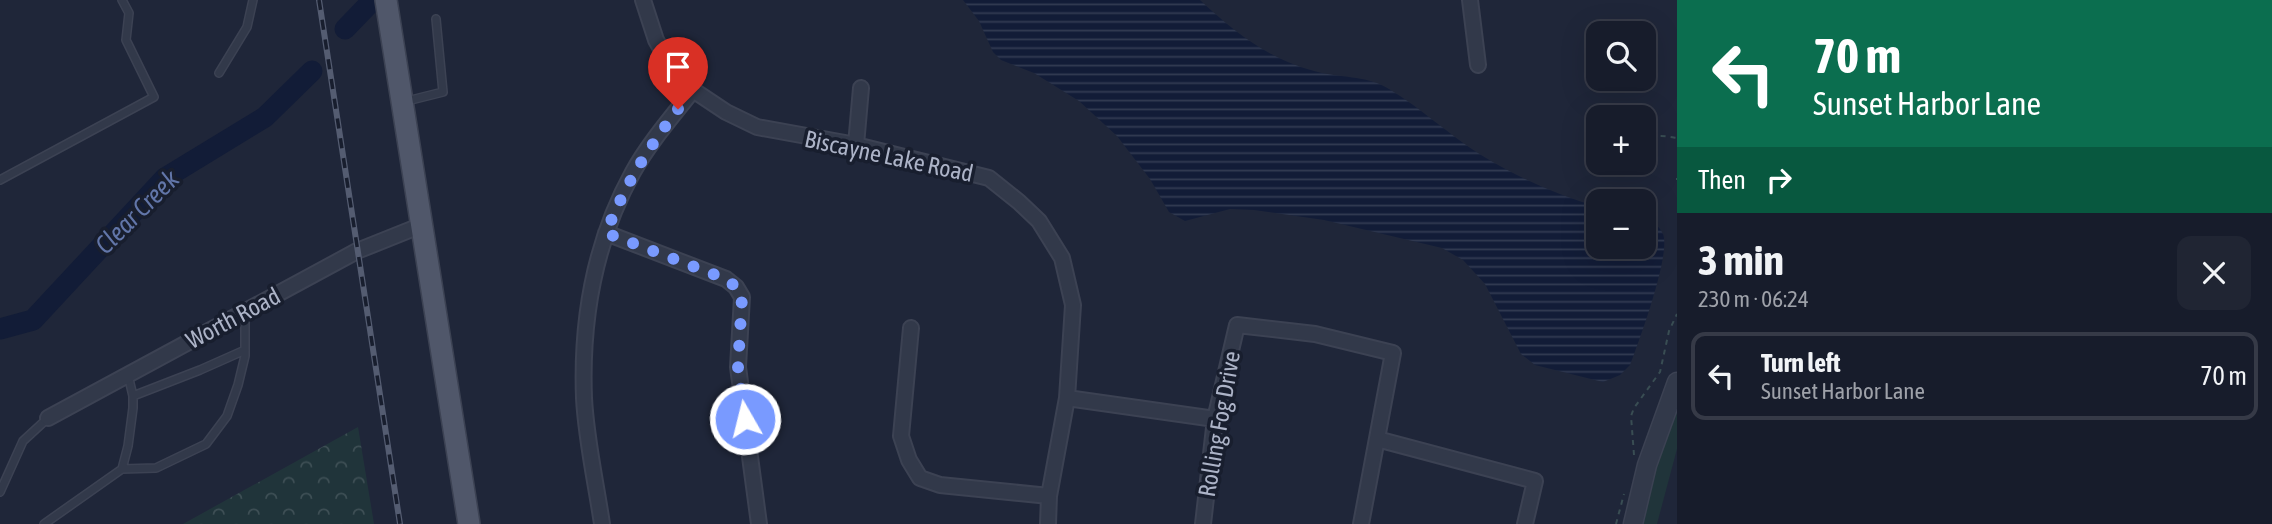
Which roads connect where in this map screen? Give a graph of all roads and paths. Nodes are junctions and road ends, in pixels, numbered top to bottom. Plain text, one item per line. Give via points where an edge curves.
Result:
1 (122, 0) edge
2 (253, 0) edge
3 (643, 0) edge
4 (1470, 0) edge
5 (387, 6) edge
6 (436, 19) dead end
7 (1478, 65) dead end
8 (219, 73) dead end
9 (861, 88) dead end
10 (693, 90) junction
11 (402, 102) junction
12 (1656, 136) edge
13 (1677, 138) edge
14 (856, 145) junction
15 (0, 180) edge
16 (422, 225) junction
17 (606, 233) junction
18 (245, 312) junction
19 (1677, 314) edge
20 (911, 328) dead end
21 (244, 350) junction
22 (128, 374) junction
23 (1677, 382) edge
24 (134, 396) junction
25 (1067, 398) junction
26 (48, 418) joint
27 (1215, 419) junction
28 (1377, 439) junction
29 (1634, 463) dead end
30 (122, 469) junction
31 (1626, 484) dead end
32 (0, 492) edge
33 (1049, 496) junction
34 (44, 524) edge
35 (469, 524) edge
36 (602, 524) edge
37 (759, 524) edge
38 (1048, 524) edge
39 (1203, 524) edge
40 (1361, 524) edge
41 (1525, 524) edge
42 (1616, 524) edge
43 (1633, 524) edge

1 - 15 lane via 129,13 126,40 154,97
2 - 8 lane via 247,27
3 - 10 street, Biscayne Lake Road via 669,64
4 - 7 street
5 - 11 main road
6 - 11 lane via 443,92
9 - 14 street
10 - 14 street, Biscayne Lake Road via 757,127
10 - 17 street via 634,171
11 - 16 main road
12 - 13 path
14 - 25 street, Biscayne Lake Road via 989,178 1039,221 1062,258 1073,305
16 - 18 street, Worth Road via 357,251
16 - 35 main road
17 - 36 street via 590,291 584,363 584,400
17 - 37 street via 726,279 742,297 738,367
18 - 21 lane
18 - 22 street, Worth Road
19 - 29 path via 1660,372 1631,416
20 - 33 street via 901,436 920,478 940,485
21 - 24 lane
21 - 30 lane via 227,416 206,444 156,468
22 - 24 lane
22 - 26 street, Worth Road
23 - 43 street via 1647,465
24 - 30 lane
25 - 27 street
25 - 33 street, Biscayne Lake Road
26 - 32 lane via 23,441
27 - 28 street, Rolling Fog Drive via 1237,325 1315,334 1393,353
27 - 39 street, Rolling Fog Drive
28 - 40 street
28 - 41 street via 1535,481
30 - 34 lane
31 - 42 path
33 - 38 street, Biscayne Lake Road

